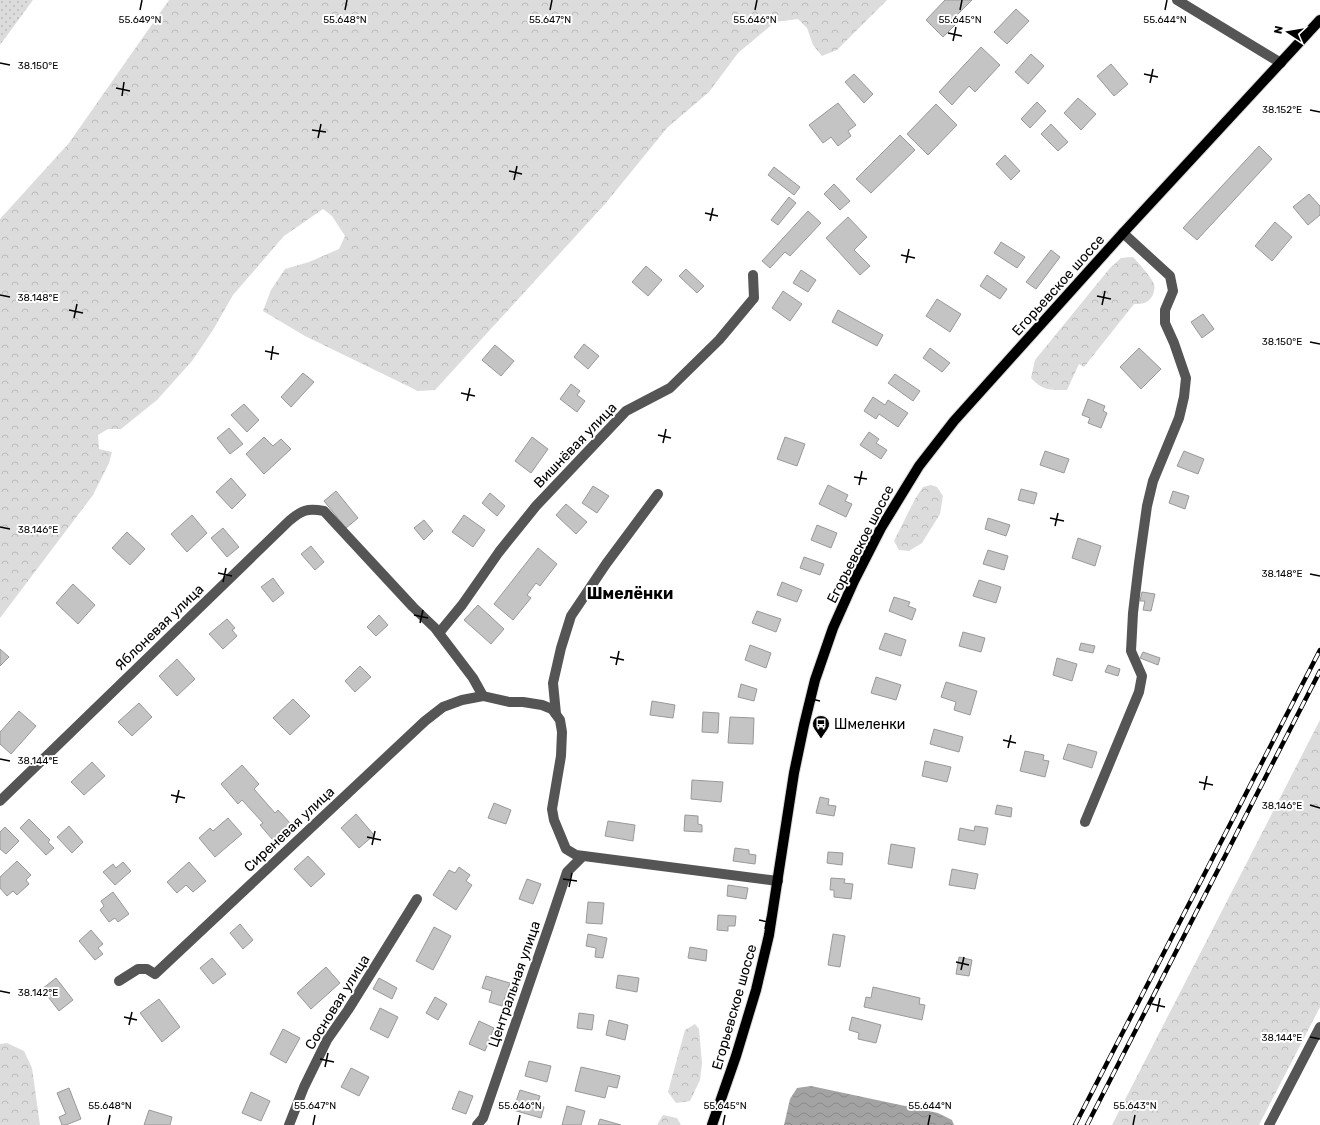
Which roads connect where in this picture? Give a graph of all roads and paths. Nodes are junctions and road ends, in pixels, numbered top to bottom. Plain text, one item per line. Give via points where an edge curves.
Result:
1 (1177, 0) edge
2 (1320, 20) edge
3 (1281, 63) junction
4 (1123, 233) junction
5 (753, 275) dead end
6 (658, 494) dead end
7 (439, 633) junction
8 (483, 696) junction
9 (556, 714) junction
10 (0, 801) edge
11 (1085, 822) dead end
12 (583, 856) junction
13 (778, 882) junction
14 (417, 899) dead end
15 (120, 981) dead end
16 (1320, 1027) edge
17 (289, 1125) edge
18 (477, 1125) edge
19 (712, 1125) edge
20 (1270, 1125) edge

1 - 3 street
2 - 3 main road, Егорьевское шоссе
3 - 4 main road, Егорьевское шоссе
4 - 11 street via 1170,276 1173,291 1165,310 1165,323 1186,378 1179,418 1153,481 1147,506 1133,613 1131,651 1142,676 1139,692
4 - 13 main road, Егорьевское шоссе via 954,421 919,466 881,528 833,628 815,680 794,773
5 - 7 street, Вишнёвая улица via 754,298 719,340 670,388 626,411 536,506
6 - 9 street via 571,616 553,683
7 - 8 street, Яблоневая улица via 473,678
7 - 10 street, Яблоневая улица via 324,510 300,512
8 - 9 street via 509,702 542,705 552,709
8 - 15 street, Сиреневая улица via 443,707 425,721 155,974 147,969 138,969
9 - 12 street via 560,720 562,740 552,809 554,820 566,849
12 - 13 street
12 - 18 street, Центральная улица via 567,872 483,1118
13 - 19 main road, Егорьевское шоссе via 756,990
14 - 17 street, Сосновая улица via 327,1040
16 - 20 street

